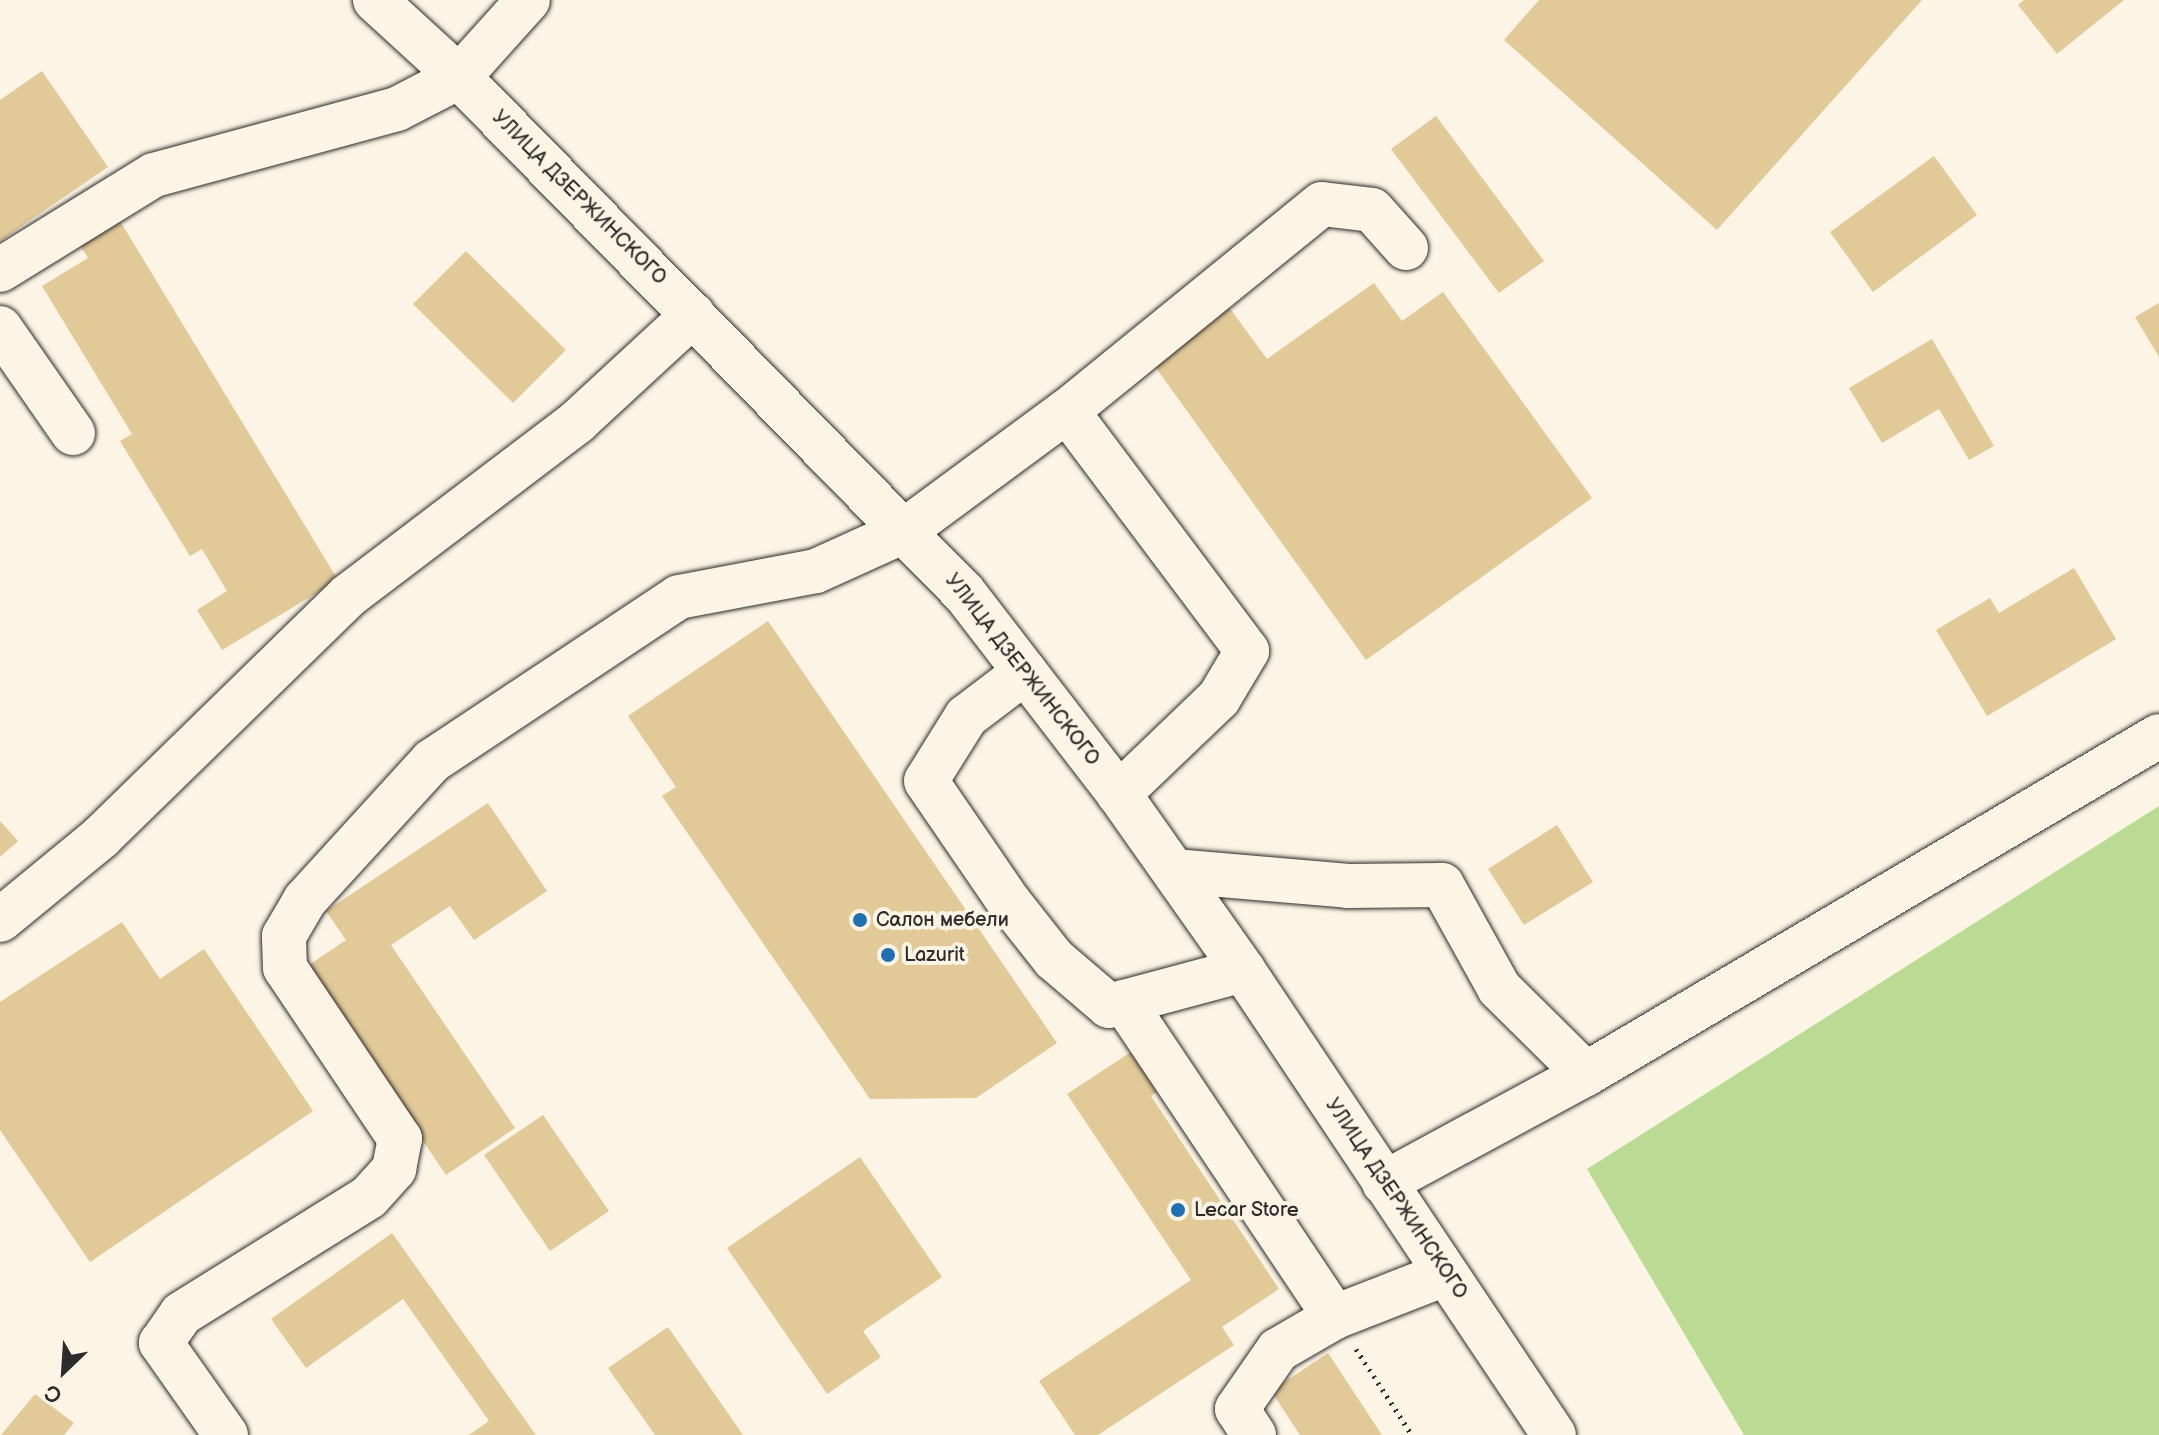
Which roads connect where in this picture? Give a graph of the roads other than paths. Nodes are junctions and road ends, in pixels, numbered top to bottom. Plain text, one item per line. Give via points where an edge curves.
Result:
1 (375, 0) edge
2 (528, 0) edge
3 (459, 77) junction
4 (1406, 248) dead end
5 (0, 270) edge
6 (693, 315) junction
7 (0, 328) edge
8 (1067, 411) junction
9 (73, 433) dead end
10 (904, 531) junction
11 (1025, 672) junction
12 (2159, 736) edge
13 (1119, 794) junction
14 (1174, 871) junction
15 (0, 920) edge
16 (1243, 970) junction
17 (1124, 1002) junction
18 (1586, 1074) junction
19 (1384, 1183) junction
20 (1445, 1274) junction
21 (1335, 1317) junction
22 (226, 1435) edge
23 (1254, 1435) edge
24 (1554, 1435) edge

1 - 3 main road, УЛИЦА ДЗЕРЖИНСКОГО
2 - 3 main road
3 - 5 main road via 397,109 154,175
3 - 6 main road, УЛИЦА ДЗЕРЖИНСКОГО
4 - 8 main road via 1372,210 1322,204
6 - 10 main road, УЛИЦА ДЗЕРЖИНСКОГО
6 - 15 main road via 577,422 348,596 101,837
7 - 9 main road
8 - 10 main road
8 - 13 main road via 1247,651 1219,698
10 - 11 main road, УЛИЦА ДЗЕРЖИНСКОГО via 965,594
10 - 22 main road via 816,571 679,597 618,634 432,761 305,900 284,936 285,968 400,1139 394,1169 369,1197 181,1314 161,1343
11 - 13 main road, УЛИЦА ДЗЕРЖИНСКОГО
11 - 17 main road via 966,717 926,781 1054,959 1109,1006
12 - 18 main road
13 - 14 main road, УЛИЦА ДЗЕРЖИНСКОГО
14 - 16 main road, УЛИЦА ДЗЕРЖИНСКОГО
14 - 18 main road via 1348,886 1442,885 1499,988
16 - 17 main road
16 - 19 main road, УЛИЦА ДЗЕРЖИНСКОГО
17 - 21 main road
18 - 19 main road
19 - 20 main road, УЛИЦА ДЗЕРЖИНСКОГО
20 - 21 main road
20 - 24 main road, УЛИЦА ДЗЕРЖИНСКОГО
21 - 23 main road via 1278,1350 1237,1409

